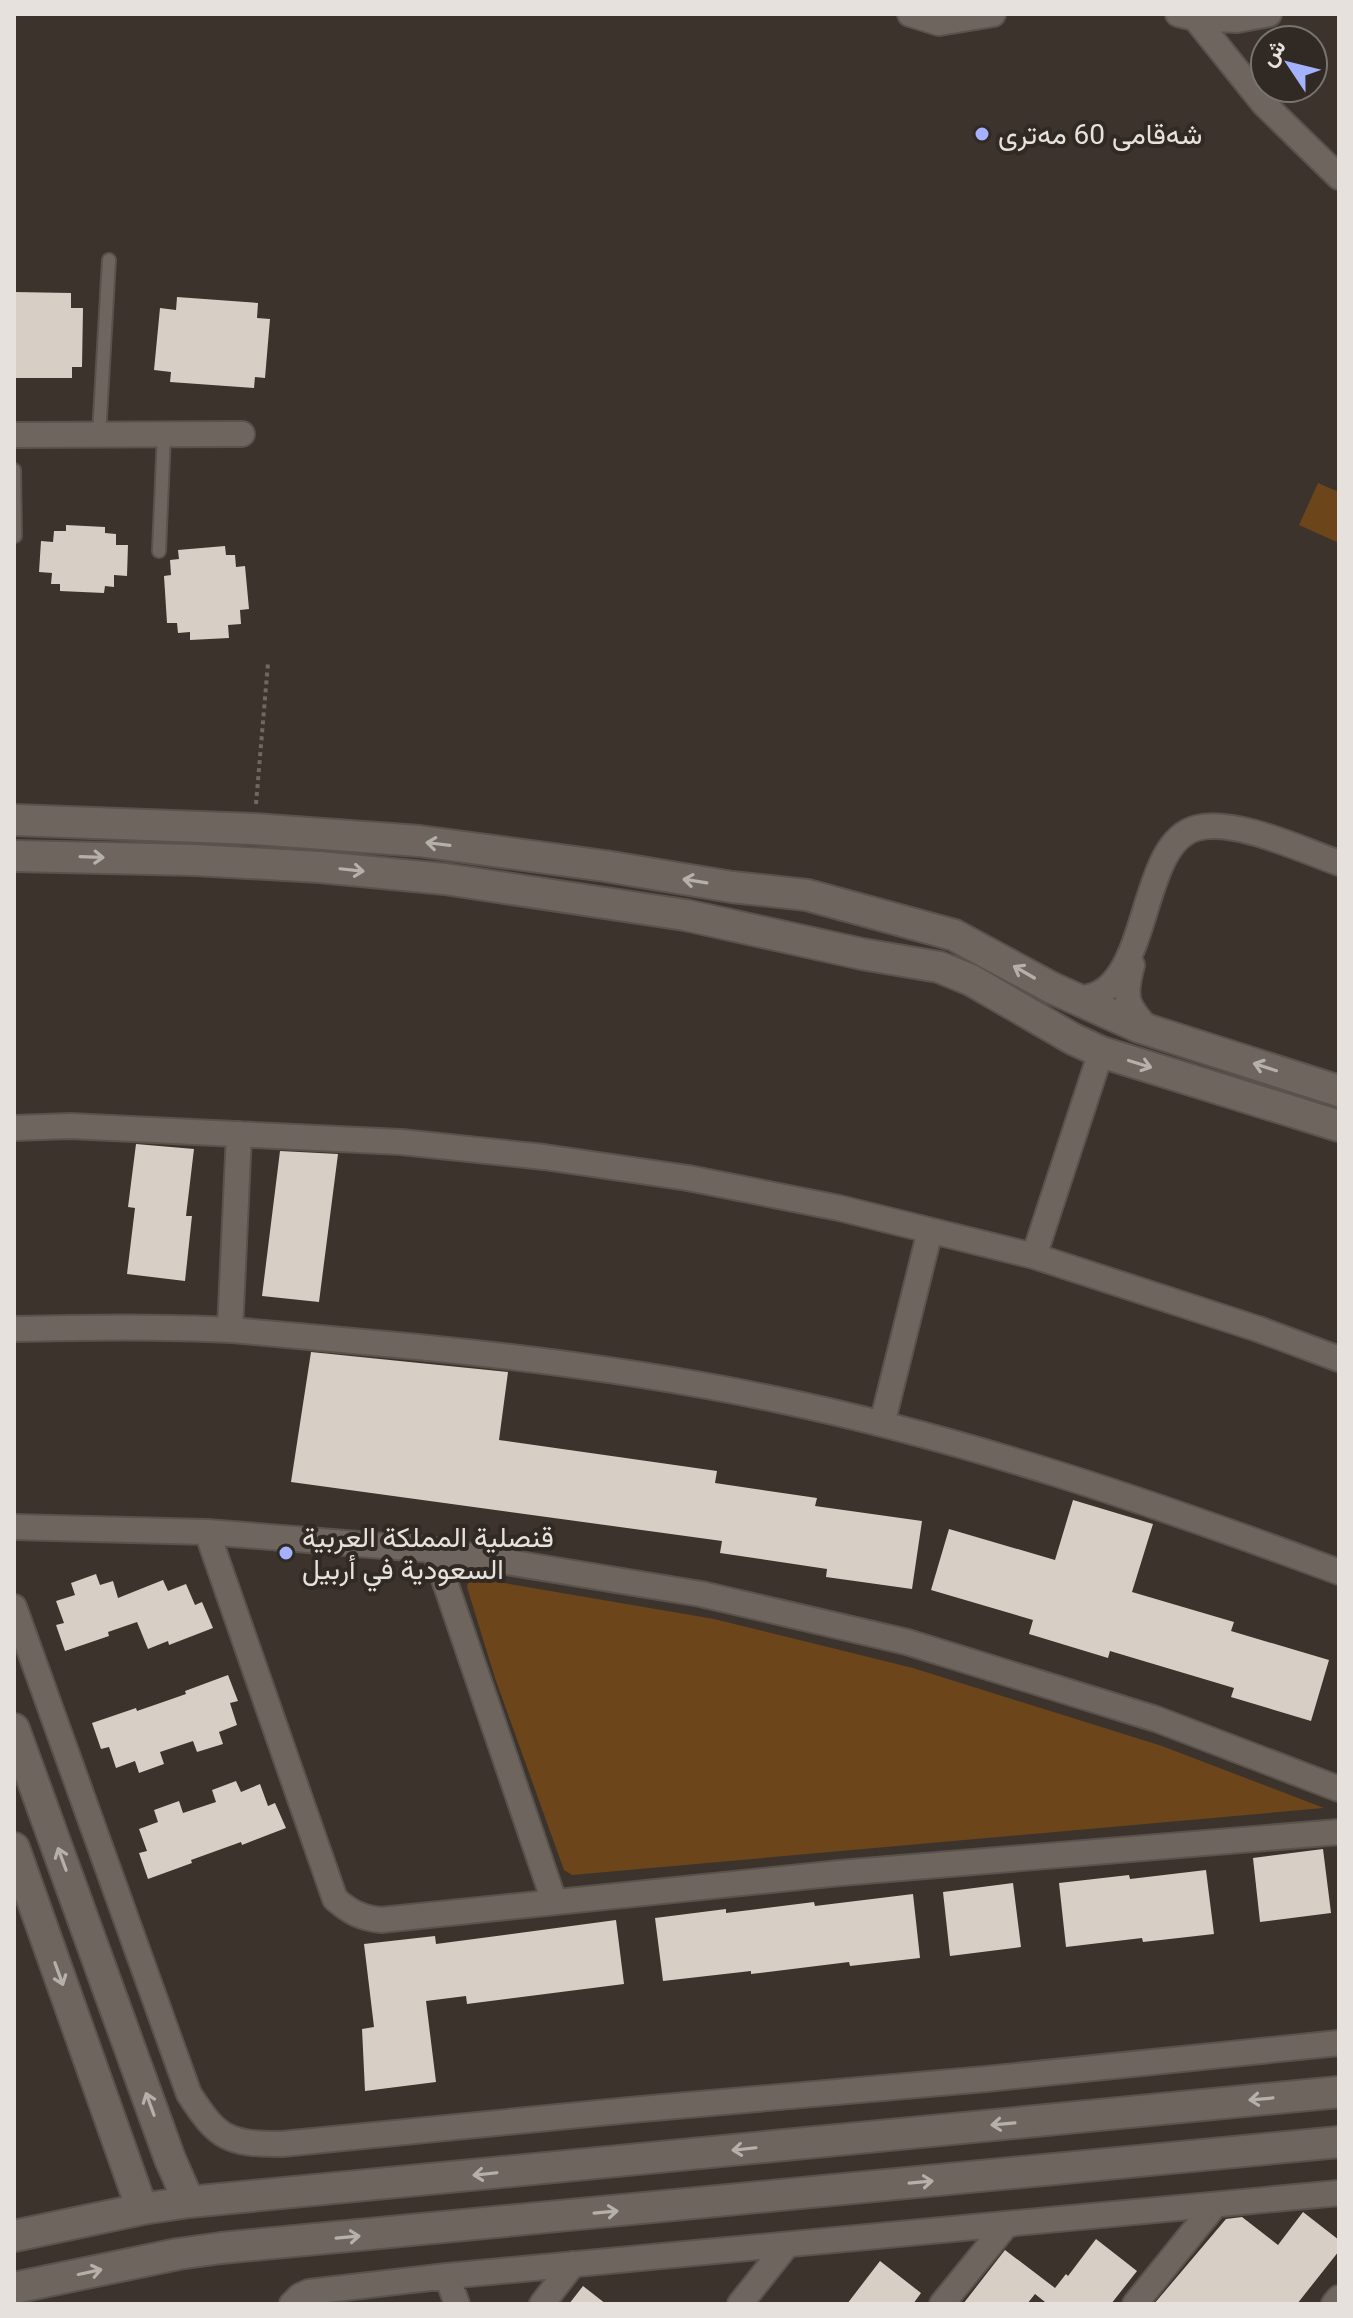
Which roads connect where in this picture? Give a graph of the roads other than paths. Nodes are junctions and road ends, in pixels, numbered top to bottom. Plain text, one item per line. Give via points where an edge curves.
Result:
1 (910, 14) edge
2 (993, 14) edge
3 (1269, 14) edge
4 (1187, 16) edge
5 (1339, 177) edge
6 (109, 260) dead end
7 (242, 434) dead end
8 (14, 435) edge
9 (99, 435) junction
10 (164, 435) junction
11 (14, 470) edge
12 (15, 536) edge
13 (159, 551) dead end
14 (14, 820) edge
15 (14, 856) edge
16 (1339, 863) edge
17 (744, 888) junction
18 (894, 918) junction
19 (1143, 920) junction
20 (732, 925) junction
21 (888, 958) junction
22 (1071, 998) junction
23 (1150, 1031) junction
24 (1101, 1052) junction
25 (1339, 1091) edge
26 (1339, 1126) edge
27 (14, 1128) edge
28 (239, 1134) junction
29 (930, 1231) junction
30 (1034, 1256) junction
31 (14, 1329) edge
32 (230, 1330) junction
33 (1339, 1359) edge
34 (882, 1424) junction
35 (14, 1527) edge
36 (207, 1532) junction
37 (434, 1550) junction
38 (1339, 1572) edge
39 (14, 1607) edge
40 (14, 1729) edge
41 (1339, 1789) edge
42 (1339, 1832) edge
43 (14, 1848) edge
44 (554, 1901) junction
45 (1339, 2043) edge
46 (1339, 2092) edge
47 (860, 2137) junction
48 (1339, 2142) edge
49 (170, 2159) junction
50 (129, 2171) junction
51 (865, 2188) junction
52 (1339, 2193) edge
53 (189, 2202) junction
54 (1215, 2205) junction
55 (142, 2209) junction
56 (1007, 2224) junction
57 (14, 2236) edge
58 (786, 2246) junction
59 (573, 2264) junction
60 (447, 2276) junction
61 (14, 2288) edge
62 (1339, 2298) edge
63 (292, 2304) edge
64 (457, 2304) edge
65 (542, 2304) edge
66 (740, 2304) edge
67 (942, 2304) edge
68 (1135, 2304) edge
69 (1334, 2304) edge

1 - 2 street via 939,23
3 - 4 street via 1237,20
4 - 5 street via 1264,104
6 - 9 lane
7 - 10 street
8 - 9 street
9 - 10 street
10 - 13 lane
11 - 12 lane
17 -> 14 street via 419,841
15 -> 20 street via 195,860 445,879
16 - 19 street via 1233,827 1195,828 1169,848
17 - 18 street via 807,895
17 - 20 street via 786,906 789,915 782,922
18 - 21 street via 824,911 813,920 821,933
22 -> 18 street via 954,935
19 - 22 street via 1120,975 1108,990
19 - 23 street via 1126,994 1134,1014
20 - 21 street
21 - 24 street via 939,967 971,980
22 - 23 street
25 -> 23 street
24 -> 26 street
24 - 30 street
27 - 28 street
28 - 29 street via 401,1142 544,1157 688,1178
28 - 32 street
29 - 30 street
29 - 34 street
30 - 33 street
31 - 32 street
32 - 34 street via 566,1362
34 - 38 street via 1115,1491
35 - 36 street
36 - 37 street
36 - 44 street via 335,1899 362,1918 381,1920
37 - 41 street via 701,1594 907,1642 1156,1719
37 - 44 street
39 - 45 street via 189,2094 214,2128 238,2142 282,2144
49 -> 40 street
42 - 44 street
43 -> 50 street
46 -> 47 street
47 - 51 street
47 -> 53 street
51 -> 48 street
49 - 50 street
49 - 53 street
50 - 55 street
61 -> 51 street via 221,2248
52 - 54 street
53 - 55 street
54 - 56 street
54 - 68 street
55 - 57 street
56 - 58 street
56 - 67 street
58 - 59 street
58 - 66 street
59 - 60 street
59 - 65 street
60 - 63 street via 309,2292
60 - 64 street
62 - 69 street

